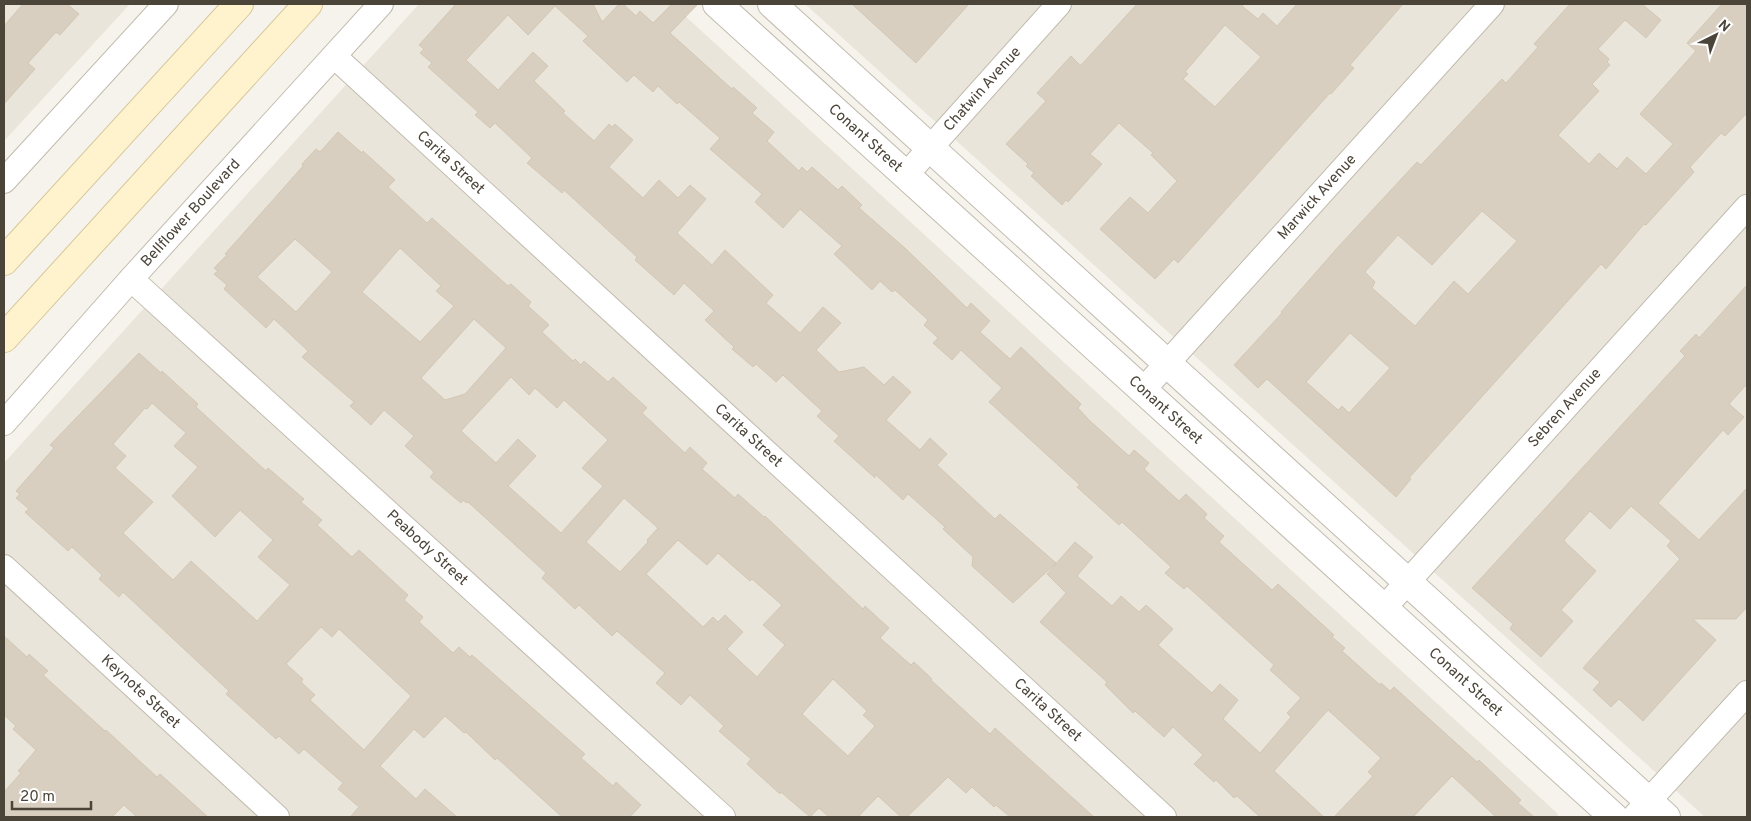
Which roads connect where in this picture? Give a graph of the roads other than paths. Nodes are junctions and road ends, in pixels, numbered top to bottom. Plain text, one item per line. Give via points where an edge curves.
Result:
1 (166, 4) edge
2 (239, 4) edge
3 (308, 4) edge
4 (381, 4) edge
5 (717, 4) edge
6 (772, 4) edge
7 (1059, 4) edge
8 (1492, 4) edge
9 (334, 56) junction
10 (930, 148) junction
11 (7, 170) edge
12 (906, 175) junction
13 (1747, 207) edge
14 (4, 261) edge
15 (131, 279) junction
16 (4, 338) edge
17 (1167, 364) junction
18 (1142, 390) junction
19 (4, 424) edge
20 (4, 567) edge
21 (1407, 582) junction
22 (1383, 609) junction
23 (1747, 693) edge
24 (1650, 812) edge
25 (277, 817) edge
26 (723, 817) edge
27 (1164, 817) edge
28 (1614, 817) edge

1 - 11 street
2 - 14 main road
3 - 16 main road
4 - 9 street, Bellflower Boulevard
5 - 12 street, Conant Street
6 - 10 street
7 - 10 street, Chatwin Avenue
8 - 17 street, Marwick Avenue
9 - 15 street, Bellflower Boulevard
9 - 27 street, Carita Street
10 - 12 street, Chatwin Avenue
10 - 17 street
12 - 18 street, Conant Street
13 - 21 street, Sebren Avenue
15 - 19 street, Bellflower Boulevard
15 - 26 street, Peabody Street
17 - 18 street, Marwick Avenue
17 - 21 street
18 - 22 street, Conant Street
20 - 25 street, Keynote Street
21 - 22 street, Sebren Avenue
21 - 24 street
22 - 28 street, Conant Street
23 - 24 street

